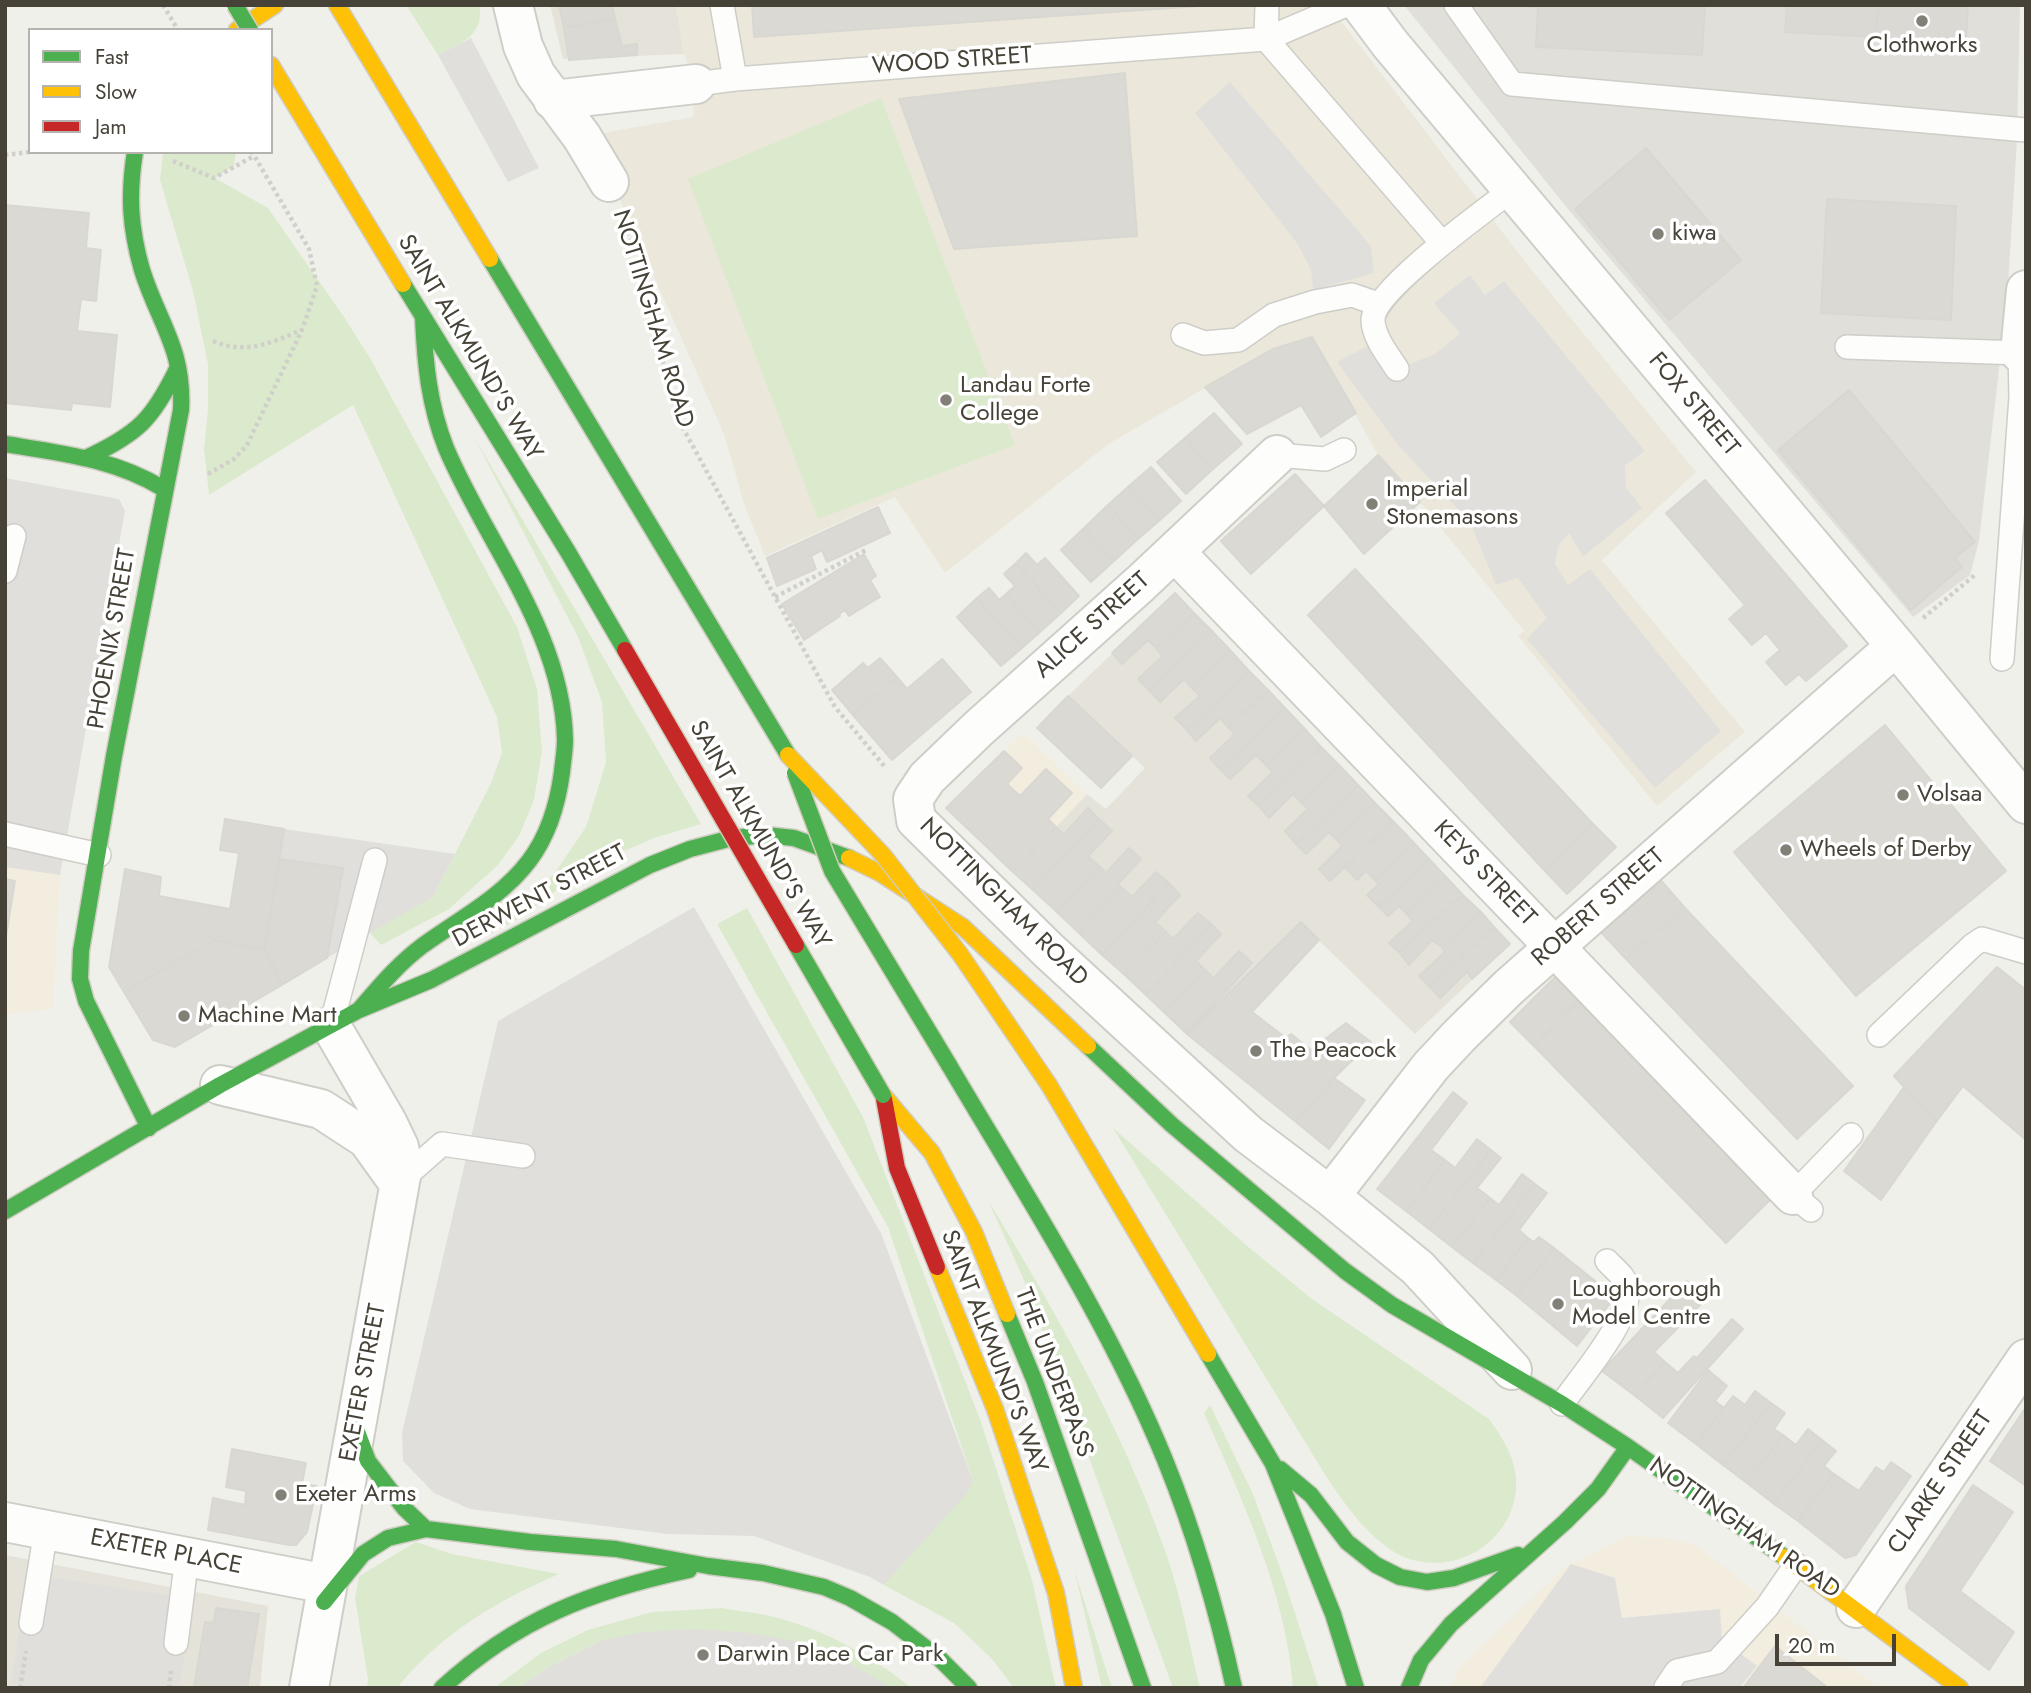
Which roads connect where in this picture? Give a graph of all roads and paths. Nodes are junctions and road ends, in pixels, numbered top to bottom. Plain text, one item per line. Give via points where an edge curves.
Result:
1 (163, 5) edge
2 (235, 5) edge
3 (275, 5) edge
4 (337, 5) edge
5 (513, 5) edge
6 (722, 5) edge
7 (1267, 5) edge
8 (1346, 5) edge
9 (1361, 5) edge
10 (1456, 5) edge
11 (177, 28) edge
12 (240, 28) edge
13 (249, 28) edge
14 (1266, 38) junction
15 (273, 68) edge
16 (734, 79) junction
17 (696, 84) joint
18 (553, 100) junction
19 (2026, 130) edge
20 (28, 152) edge
21 (135, 154) edge
22 (253, 154) edge
23 (5, 155) edge
24 (165, 157) dead end
25 (609, 182) joint
26 (1513, 189) junction
27 (1442, 243) junction
28 (2026, 290) edge
29 (1378, 304) junction
30 (423, 317) junction
31 (164, 321) junction
32 (302, 330) junction
33 (1183, 335) dead end
34 (1847, 346) dead end
35 (2020, 353) junction
36 (179, 365) junction
37 (1396, 369) dead end
38 (5, 444) edge
39 (1345, 450) dead end
40 (1277, 455) joint
41 (86, 457) junction
42 (164, 489) junction
43 (14, 536) dead end
44 (868, 549) dead end
45 (1175, 552) junction
46 (1978, 565) dead end
47 (5, 571) edge
48 (775, 597) junction
49 (1896, 646) junction
50 (2002, 659) dead end
51 (788, 755) junction
52 (913, 799) junction
53 (2026, 804) edge
54 (5, 834) edge
55 (99, 855) junction
56 (375, 860) dead end
57 (1554, 947) junction
58 (2026, 953) edge
59 (345, 1018) junction
60 (1879, 1035) dead end
61 (1084, 1042) joint
62 (220, 1085) junction
63 (883, 1095) junction
64 (149, 1128) junction
65 (1851, 1135) dead end
66 (523, 1156) dead end
67 (398, 1182) junction
68 (1330, 1196) junction
69 (1802, 1203) joint
70 (5, 1211) edge
71 (1607, 1261) dead end
72 (2026, 1359) edge
73 (1521, 1380) junction
74 (1562, 1404) junction
75 (355, 1426) junction
76 (1628, 1447) junction
77 (1273, 1464) junction
78 (5, 1522) edge
79 (426, 1529) junction
80 (46, 1530) junction
81 (1530, 1551) junction
82 (187, 1557) junction
83 (1796, 1564) junction
84 (708, 1566) junction
85 (325, 1593) junction
86 (1856, 1608) junction
87 (31, 1623) dead end
88 (176, 1643) dead end
89 (1666, 1687) edge
90 (309, 1688) edge
91 (442, 1688) edge
92 (969, 1688) edge
93 (1074, 1688) edge
94 (1143, 1688) edge
95 (1234, 1688) edge
96 (1356, 1688) edge
97 (1409, 1688) edge
98 (1960, 1688) edge

1 - 11 path
2 - 13 main road, bridge
3 - 12 main road
4 - 51 main road, SAINT ALKMUND'S WAY
5 - 18 street, NOTTINGHAM ROAD via 523,46
6 - 16 lane
7 - 14 lane
8 - 14 lane, WOOD STREET
9 - 26 street, FOX STREET
10 - 19 lane via 1512,84
14 - 16 lane, WOOD STREET
14 - 27 lane
15 - 30 main road, SAINT ALKMUND'S WAY
16 - 17 lane, WOOD STREET
17 - 18 street, WOOD STREET
18 - 25 street, NOTTINGHAM ROAD
20 - 23 path
21 - 31 main road, PHOENIX STREET via 130,220 143,272
22 - 24 path via 214,178
22 - 32 path via 309,249 316,274 317,286
25 - 48 path, NOTTINGHAM ROAD via 641,276 677,417
26 - 27 lane
26 - 49 street, FOX STREET
27 - 29 lane
28 - 35 street
29 - 33 lane via 1352,295 1315,302 1274,315 1238,340 1204,343
29 - 37 lane via 1373,320
30 - 59 main road via 427,381 446,447 532,618 557,683 564,766 551,820 522,869 498,894 404,959
30 - 63 main road, SAINT ALKMUND'S WAY, bridge via 568,552
31 - 32 path via 240,349
31 - 36 main road, PHOENIX STREET
32 - 42 path via 247,445 212,473
34 - 35 lane
35 - 50 lane via 2021,397
36 - 41 main road via 142,427
36 - 42 main road, PHOENIX STREET via 181,410
38 - 41 main road
39 - 40 lane via 1325,459
40 - 45 street, ALICE STREET
41 - 42 main road via 147,477
42 - 55 main road, PHOENIX STREET
43 - 47 lane
44 - 48 path
45 - 52 street, ALICE STREET via 979,729
45 - 57 street, KEYS STREET
46 - 49 path via 1974,578 1917,623
48 - 52 path, NOTTINGHAM ROAD via 835,707
49 - 53 street, FOX STREET
49 - 57 street, ROBERT STREET
51 - 77 main road, SAINT ALKMUND'S WAY, bridge via 883,855 960,954 1049,1085
51 - 95 main road, SAINT ALKMUND'S WAY, bridge via 832,871 1082,1293 1124,1373 1164,1459 1205,1566
52 - 68 street, NOTTINGHAM ROAD via 916,820 1048,950 1248,1134
54 - 55 lane
55 - 64 main road, PHOENIX STREET via 80,979 86,1001
56 - 59 lane
57 - 68 street, ROBERT STREET via 1446,1048
57 - 69 street, KEYS STREET
58 - 60 lane via 1982,939
59 - 61 main road, DERWENT STREET via 431,980 650,865 707,844 766,835 794,838 838,852 920,898 963,927
59 - 62 main road, DERWENT STREET
59 - 67 street, EXETER STREET via 399,1147 403,1165
61 - 73 main road, NOTTINGHAM ROAD via 1172,1125 1345,1272
62 - 64 main road, DERWENT STREET
62 - 67 street via 321,1108 367,1139
63 - 93 main road, SAINT ALKMUND'S WAY via 897,1168 995,1409 1056,1593
63 - 94 main road, THE UNDERPASS via 932,1153 974,1232 1035,1382
64 - 70 main road, DERWENT STREET
65 - 69 lane
66 - 67 lane via 442,1144
67 - 75 street, EXETER STREET
68 - 73 street, NOTTINGHAM ROAD via 1418,1268
71 - 74 lane via 1627,1287 1626,1307 1616,1329
72 - 86 street, CLARKE STREET
73 - 74 main road, NOTTINGHAM ROAD
74 - 76 main road, NOTTINGHAM ROAD
75 - 79 main road via 368,1461
75 - 85 street, EXETER STREET
76 - 81 main road via 1598,1489
76 - 83 main road, NOTTINGHAM ROAD
77 - 81 main road via 1311,1495 1347,1542 1400,1577 1427,1582 1454,1578
77 - 96 main road, SAINT ALKMUND'S WAY via 1333,1614
78 - 80 street, EXETER PLACE
79 - 84 main road via 616,1549
79 - 85 main road via 388,1538 363,1554
80 - 82 street, EXETER PLACE
80 - 87 lane
81 - 97 main road via 1430,1647
82 - 85 street, EXETER PLACE
82 - 88 lane
83 - 86 main road, NOTTINGHAM ROAD
83 - 89 lane via 1768,1607 1717,1662 1677,1671
84 - 91 main road via 640,1579 552,1610 486,1648
84 - 92 main road via 763,1573 850,1598 915,1638
85 - 90 street, EXETER STREET
86 - 98 main road, NOTTINGHAM ROAD

